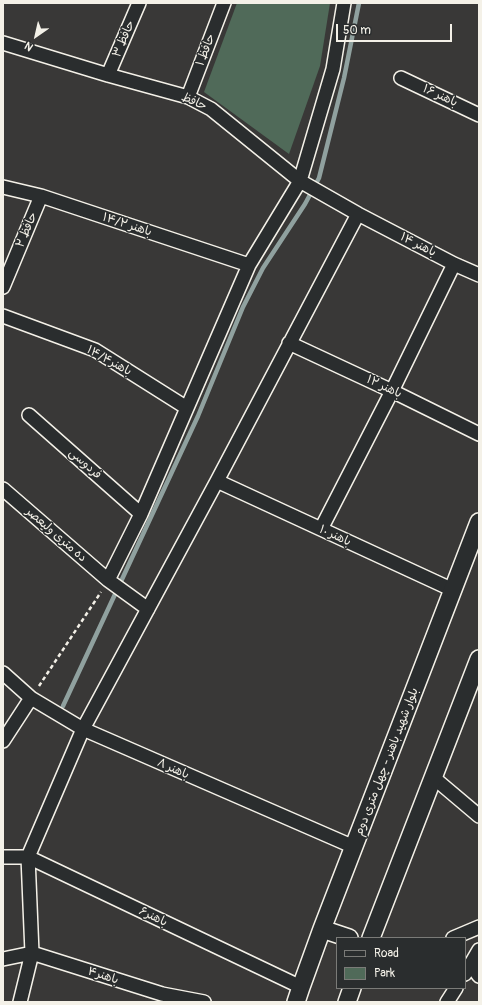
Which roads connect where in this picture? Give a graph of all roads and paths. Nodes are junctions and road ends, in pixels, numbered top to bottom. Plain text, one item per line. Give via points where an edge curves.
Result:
1 (139, 3) edge
2 (224, 3) edge
3 (344, 3) edge
4 (3, 43) edge
5 (108, 75) junction
6 (401, 78) dead end
7 (188, 97) junction
8 (479, 115) edge
9 (300, 181) junction
10 (3, 187) edge
11 (41, 196) junction
12 (358, 214) junction
13 (454, 264) junction
14 (249, 265) junction
15 (479, 275) edge
16 (3, 287) edge
17 (3, 316) edge
18 (289, 343) junction
19 (392, 391) junction
20 (187, 408) junction
21 (29, 415) dead end
22 (479, 434) edge
23 (217, 481) junction
24 (3, 489) edge
25 (141, 514) junction
26 (479, 522) edge
27 (321, 529) junction
28 (108, 580) junction
29 (453, 590) junction
30 (148, 609) junction
31 (479, 659) edge
32 (3, 673) edge
33 (31, 698) junction
34 (83, 729) junction
35 (3, 741) edge
36 (434, 778) junction
37 (479, 816) edge
38 (354, 847) junction
39 (3, 857) edge
40 (28, 857) junction
41 (479, 927) edge
42 (322, 929) junction
43 (346, 937) edge
44 (371, 937) edge
45 (455, 937) edge
46 (479, 950) edge
47 (32, 953) junction
48 (3, 959) edge
49 (468, 969) edge
50 (479, 976) edge
51 (352, 989) edge
52 (455, 989) edge
53 (298, 994) edge
54 (20, 1002) edge
55 (204, 1002) edge
56 (347, 1002) edge
57 (447, 1002) edge

1 - 5 street, حافظ ۳
2 - 7 street, حافظ ۱
3 - 9 street via 333,69
4 - 5 street, حافظ
5 - 7 street, حافظ
6 - 8 street, باهنر ۱۶
7 - 9 street, حافظ via 211,109
9 - 12 street, حافظ
9 - 14 street
10 - 11 street, باهنر ۱۴/۲
11 - 14 street, باهنر ۱۴/۲
11 - 16 street, حافظ ۲
12 - 13 street, باهنر ۱۴
12 - 18 street
13 - 15 street, باهنر ۱۴
13 - 19 street
14 - 20 street
17 - 20 street, باهنر۱۴/۴ via 95,350
18 - 19 street, باهنر ۱۲
18 - 23 street
19 - 22 street, باهنر ۱۲
19 - 27 street
20 - 25 street
21 - 25 street, فردوسی
23 - 27 street, باهنر ۱۰
23 - 30 street
24 - 28 street, ده متری ولیعصر
25 - 28 street
26 - 29 street, بلوار شهید باهنر - چهل متری دوم
27 - 29 street, باهنر ۱۰
28 - 30 street, ده متری ولیعصر
28 - 33 path
29 - 38 street, بلوار شهید باهنر - چهل متری دوم
30 - 34 street
31 - 36 street
32 - 33 street, باهنر ۸
33 - 34 street, باهنر ۸
33 - 35 street
34 - 38 street, باهنر ۸
34 - 40 street
36 - 37 street
36 - 44 street
38 - 42 street, بلوار شهید باهنر - چهل متری دوم
39 - 40 street, باهنر۶
40 - 47 street
40 - 53 street, باهنر۶
41 - 45 street
42 - 43 street
42 - 53 street, بلوار شهید باهنر - چهل متری دوم
46 - 49 street
47 - 48 street, باهنر۴
47 - 54 street
47 - 55 street, باهنر۴ via 162,994
49 - 50 street
51 - 56 street
52 - 57 street

